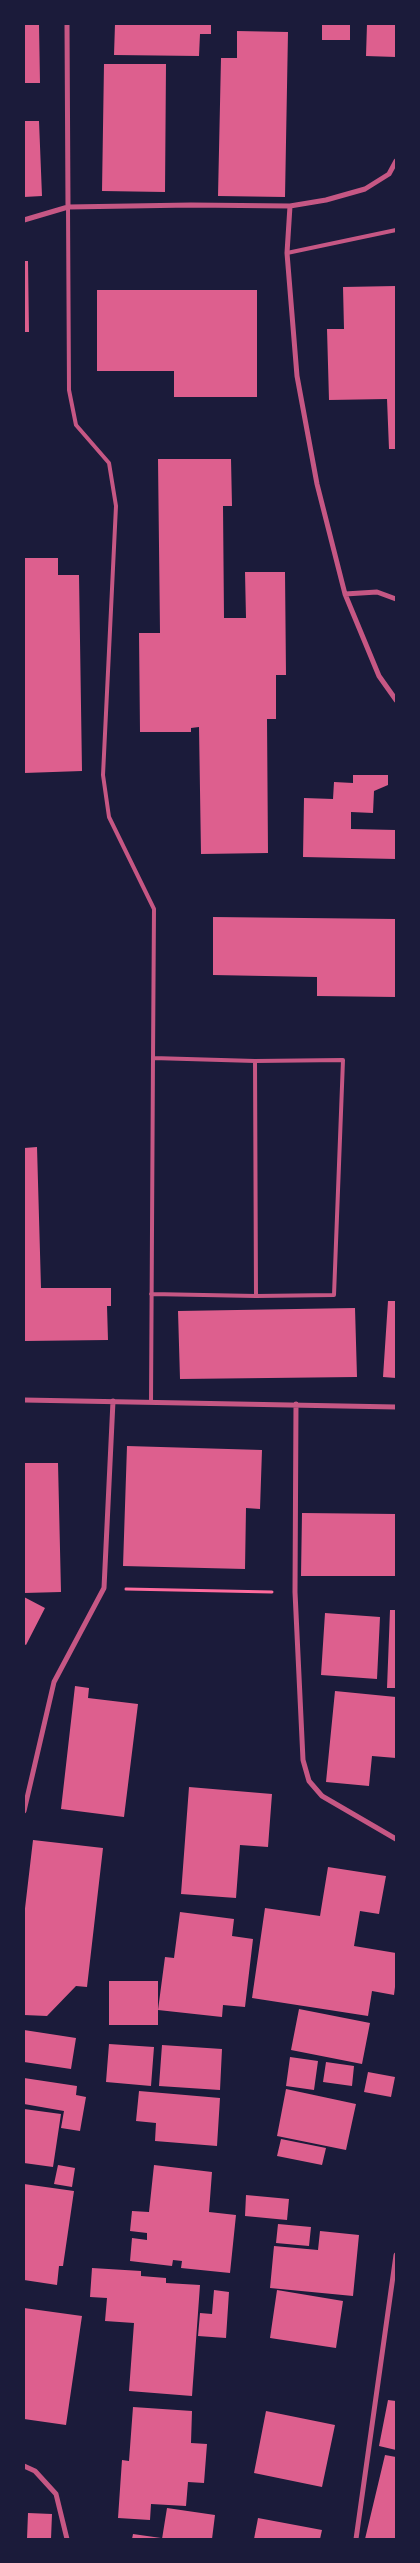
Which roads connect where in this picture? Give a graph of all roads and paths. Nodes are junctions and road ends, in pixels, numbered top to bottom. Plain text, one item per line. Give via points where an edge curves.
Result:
1 (67, 24) edge
2 (396, 161) edge
3 (290, 206) junction
4 (68, 208) junction
5 (24, 220) edge
6 (396, 230) edge
7 (287, 253) junction
8 (345, 594) junction
9 (396, 599) edge
10 (396, 700) edge
11 (153, 1058) junction
12 (255, 1061) junction
13 (151, 1294) junction
14 (256, 1296) junction
15 (24, 1400) edge
16 (113, 1401) junction
17 (151, 1402) junction
18 (296, 1404) junction
19 (396, 1407) edge
20 (104, 1588) junction
21 (295, 1592) junction
22 (24, 1811) edge
23 (396, 1839) edge
24 (396, 2255) edge
25 (24, 2466) edge
26 (66, 2539) edge
27 (356, 2539) edge

1 - 4 street
2 - 3 street via 389,174 365,189
3 - 4 street
3 - 7 street
4 - 5 street
4 - 11 lane via 69,390 76,425 109,463 116,506 103,774 109,817 154,909
6 - 7 lane
7 - 8 street via 297,376 318,484
8 - 9 street via 377,592
8 - 10 street via 378,676
11 - 12 lane
11 - 13 lane
12 - 14 lane
12 - 14 lane via 342,1060 334,1295
13 - 14 lane
13 - 17 lane
15 - 16 street
16 - 17 street
16 - 20 street
17 - 18 street
18 - 19 street
18 - 21 street
20 - 21 path
20 - 22 street via 54,1682
21 - 23 street via 303,1760 309,1781 322,1796
24 - 27 street
25 - 26 street via 35,2471 56,2494

